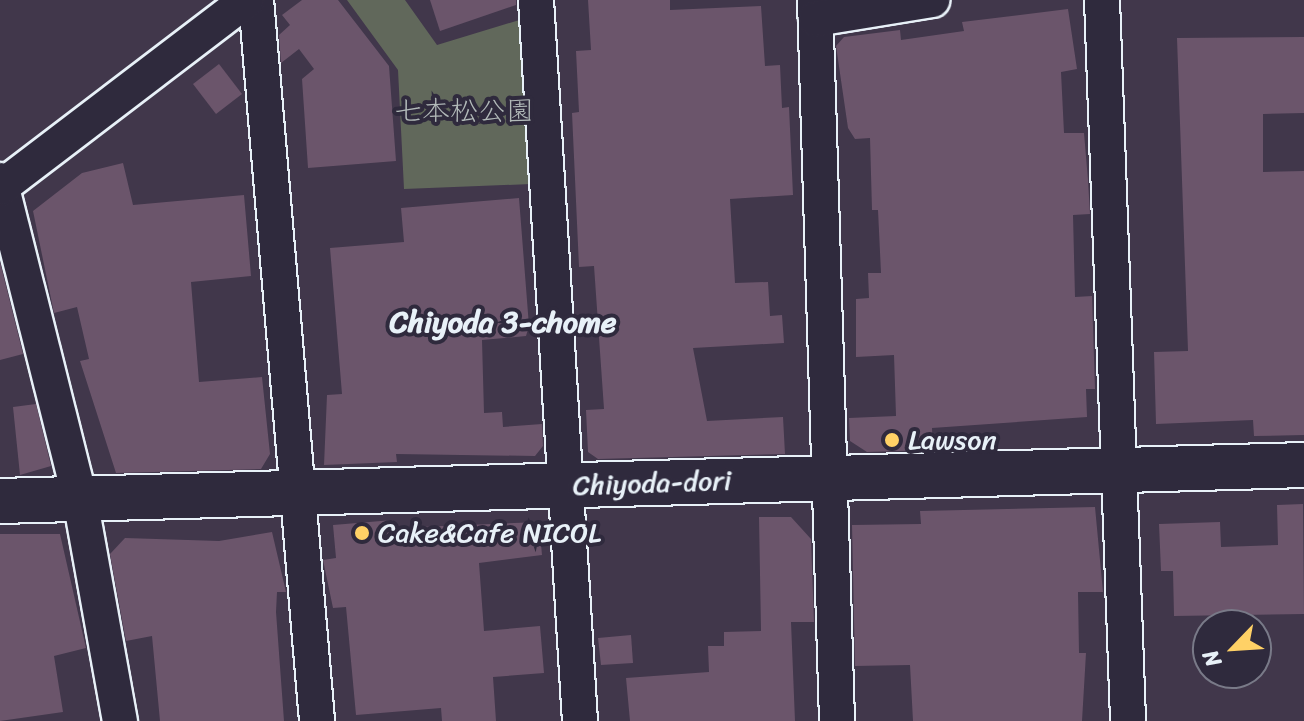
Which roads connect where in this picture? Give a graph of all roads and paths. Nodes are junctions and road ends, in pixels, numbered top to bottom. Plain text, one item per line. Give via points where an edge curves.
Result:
1 (247, 0) edge
2 (256, 0) edge
3 (536, 0) edge
4 (932, 0) edge
5 (1102, 0) edge
6 (816, 10) edge
7 (1, 185) edge
8 (1304, 465) edge
9 (1122, 471) junction
10 (830, 479) junction
11 (568, 486) junction
12 (299, 493) junction
13 (80, 499) junction
14 (0, 501) edge
15 (120, 721) edge
16 (317, 721) edge
17 (580, 721) edge
18 (837, 721) edge
19 (1128, 721) edge

1 - 7 street
2 - 12 street
3 - 11 street
4 - 6 street
5 - 9 street
6 - 10 street
7 - 13 street
8 - 9 street, Chiyoda-dori
9 - 10 street, Chiyoda-dori
9 - 19 street
10 - 11 street, Chiyoda-dori
10 - 18 street
11 - 12 street, Chiyoda-dori
11 - 17 street
12 - 13 street, Chiyoda-dori
12 - 16 street
13 - 14 street, Chiyoda-dori
13 - 15 street

